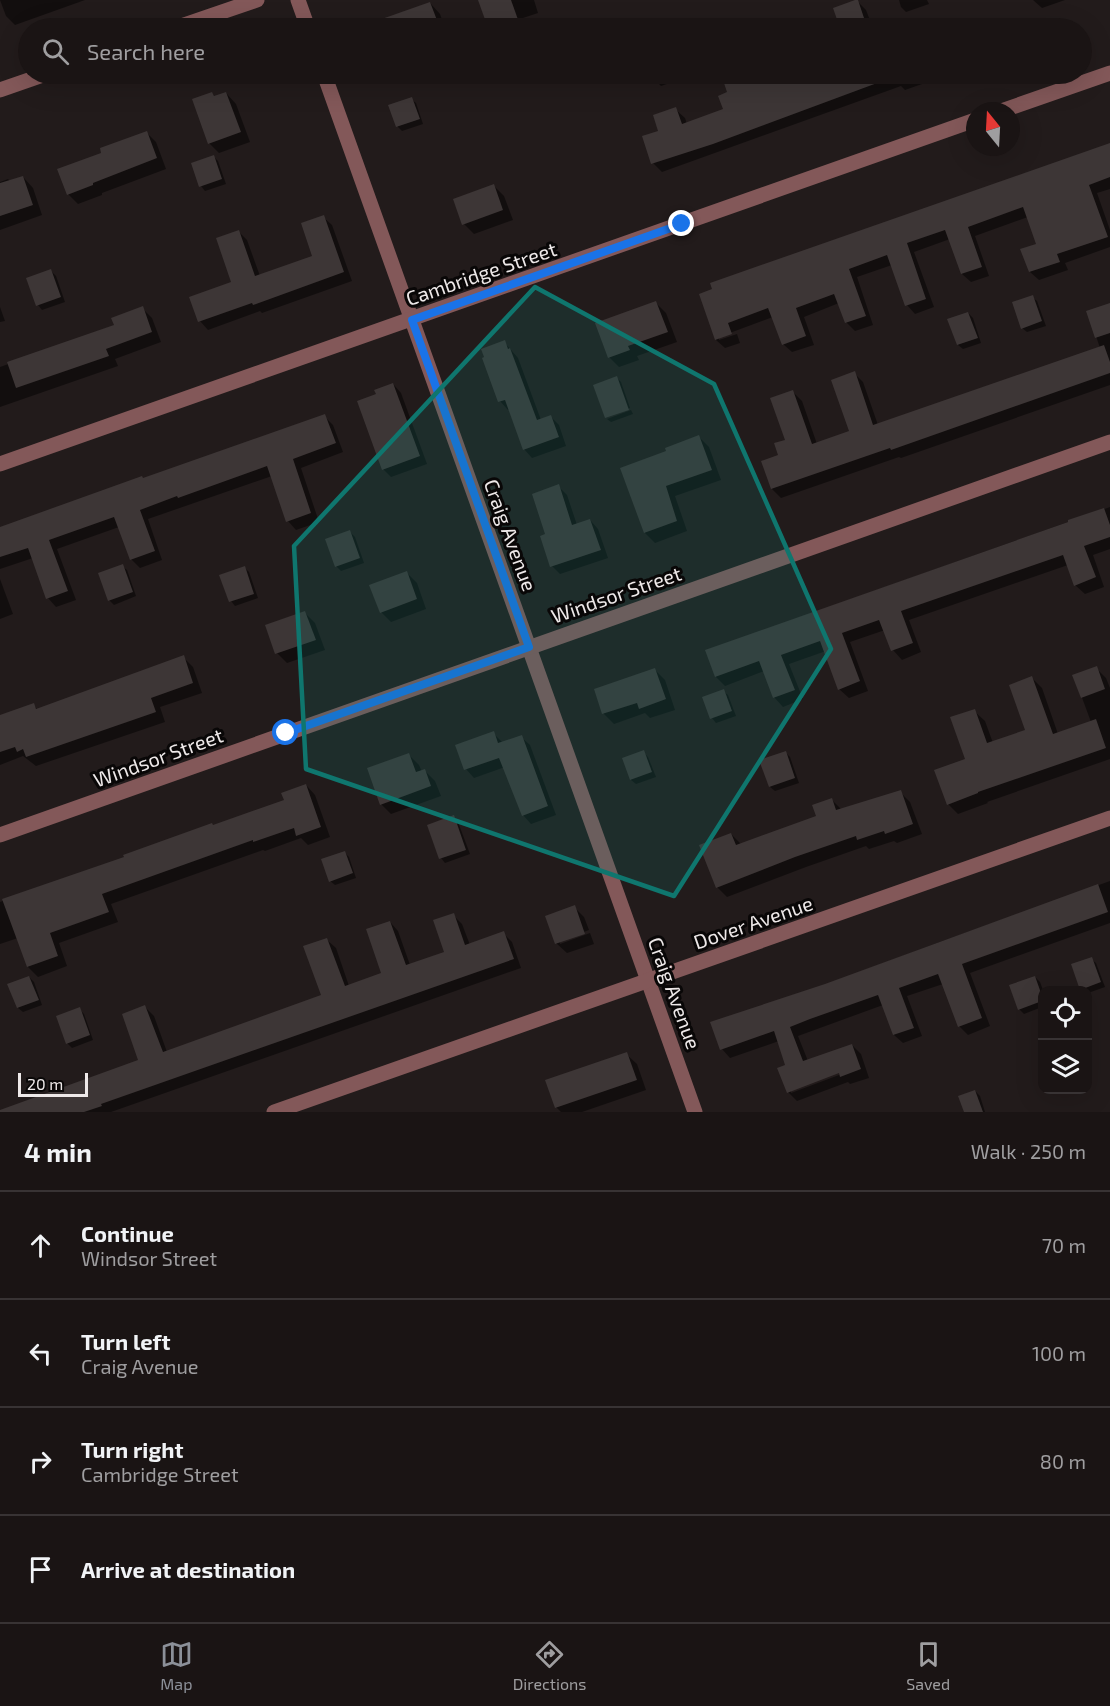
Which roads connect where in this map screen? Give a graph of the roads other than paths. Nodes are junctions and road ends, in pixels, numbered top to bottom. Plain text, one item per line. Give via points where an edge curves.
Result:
1 (257, 0) edge
2 (298, 0) edge
3 (205, 18) edge
4 (304, 18) edge
5 (1110, 73) edge
6 (1092, 79) edge
7 (18, 84) edge
8 (328, 84) edge
9 (1078, 84) edge
10 (0, 90) edge
11 (1020, 104) edge
12 (966, 123) edge
13 (412, 320) junction
14 (1110, 442) edge
15 (0, 464) edge
16 (529, 647) junction
17 (1110, 818) edge
18 (0, 835) edge
19 (648, 981) junction
20 (273, 1112) edge
21 (695, 1112) edge

1 - 3 street
2 - 4 street
5 - 6 street
7 - 10 street
8 - 13 street, Craig Avenue
9 - 11 street
12 - 13 street, Cambridge Street
13 - 15 street, Cambridge Street
13 - 16 street, Craig Avenue
14 - 16 street, Windsor Street
16 - 18 street, Windsor Street
16 - 19 street, Craig Avenue
17 - 19 street, Dover Avenue
19 - 20 street, Dover Avenue
19 - 21 street, Craig Avenue

